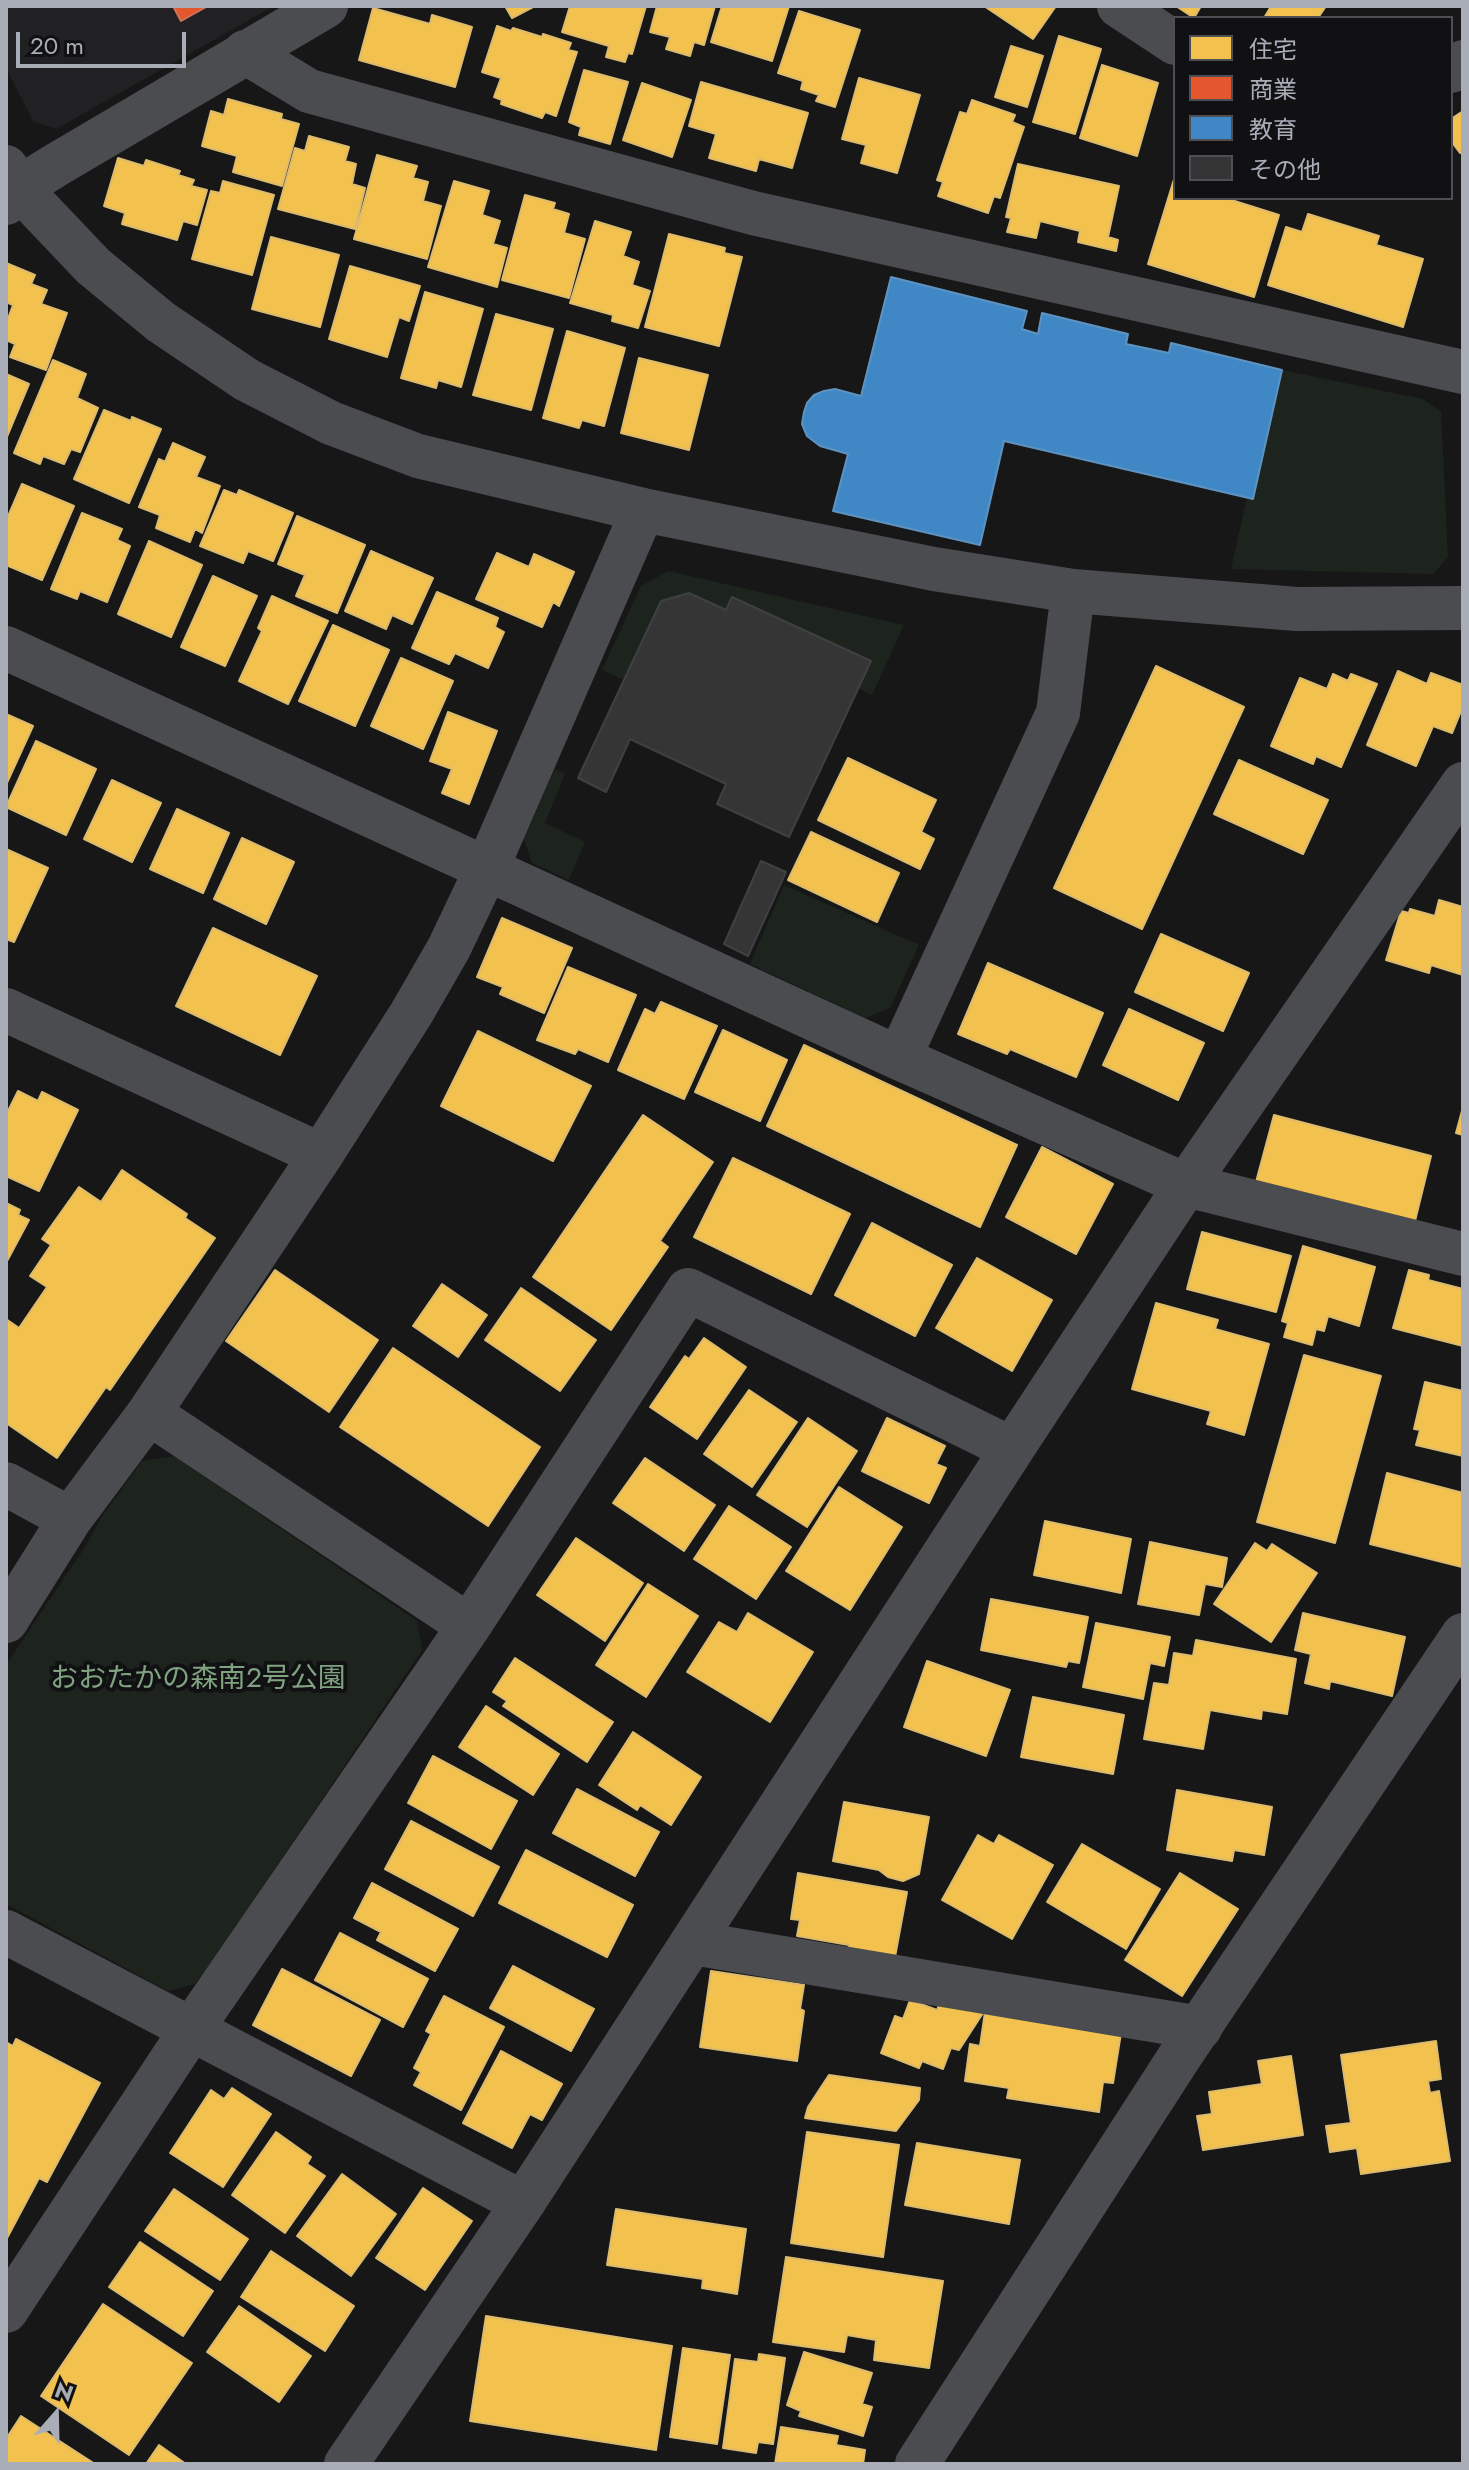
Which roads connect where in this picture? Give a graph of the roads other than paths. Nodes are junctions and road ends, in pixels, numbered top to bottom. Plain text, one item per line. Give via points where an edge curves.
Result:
1 (326, 6) edge
2 (1119, 6) edge
3 (1173, 42) edge
4 (245, 52) junction
5 (10, 186) edge
6 (1463, 372) edge
7 (643, 510) junction
8 (1073, 591) junction
9 (1463, 608) edge
10 (6, 648) edge
11 (1463, 784) edge
12 (487, 868) junction
13 (6, 1010) edge
14 (899, 1058) junction
15 (321, 1155) junction
16 (1186, 1185) junction
17 (1463, 1254) edge
18 (149, 1413) junction
19 (1012, 1449) junction
20 (6, 1484) edge
21 (70, 1519) junction
22 (6, 1621) edge
23 (469, 1626) junction
24 (1463, 1635) edge
25 (6, 1932) edge
26 (693, 1943) junction
27 (1200, 2028) junction
28 (191, 2030) junction
29 (523, 2203) junction
30 (6, 2311) edge
31 (355, 2461) edge
32 (917, 2464) edge

1 - 4 street
2 - 3 street
4 - 5 street
4 - 6 street via 309,91 753,213
5 - 7 street via 161,322 247,380 331,423 418,456
7 - 8 street via 934,569
7 - 12 street
8 - 9 street via 1297,609
8 - 14 street via 1058,713
10 - 12 street
11 - 16 street
12 - 14 street
12 - 15 street via 419,1001
13 - 15 street
14 - 16 street
15 - 18 street
16 - 17 street
16 - 19 street
18 - 21 street
18 - 23 street
19 - 23 street via 688,1290
19 - 26 street
20 - 21 street
21 - 22 street
23 - 28 street
24 - 27 street
25 - 28 street
26 - 27 street
26 - 29 street
27 - 32 street
28 - 29 street
28 - 30 street
29 - 31 street

